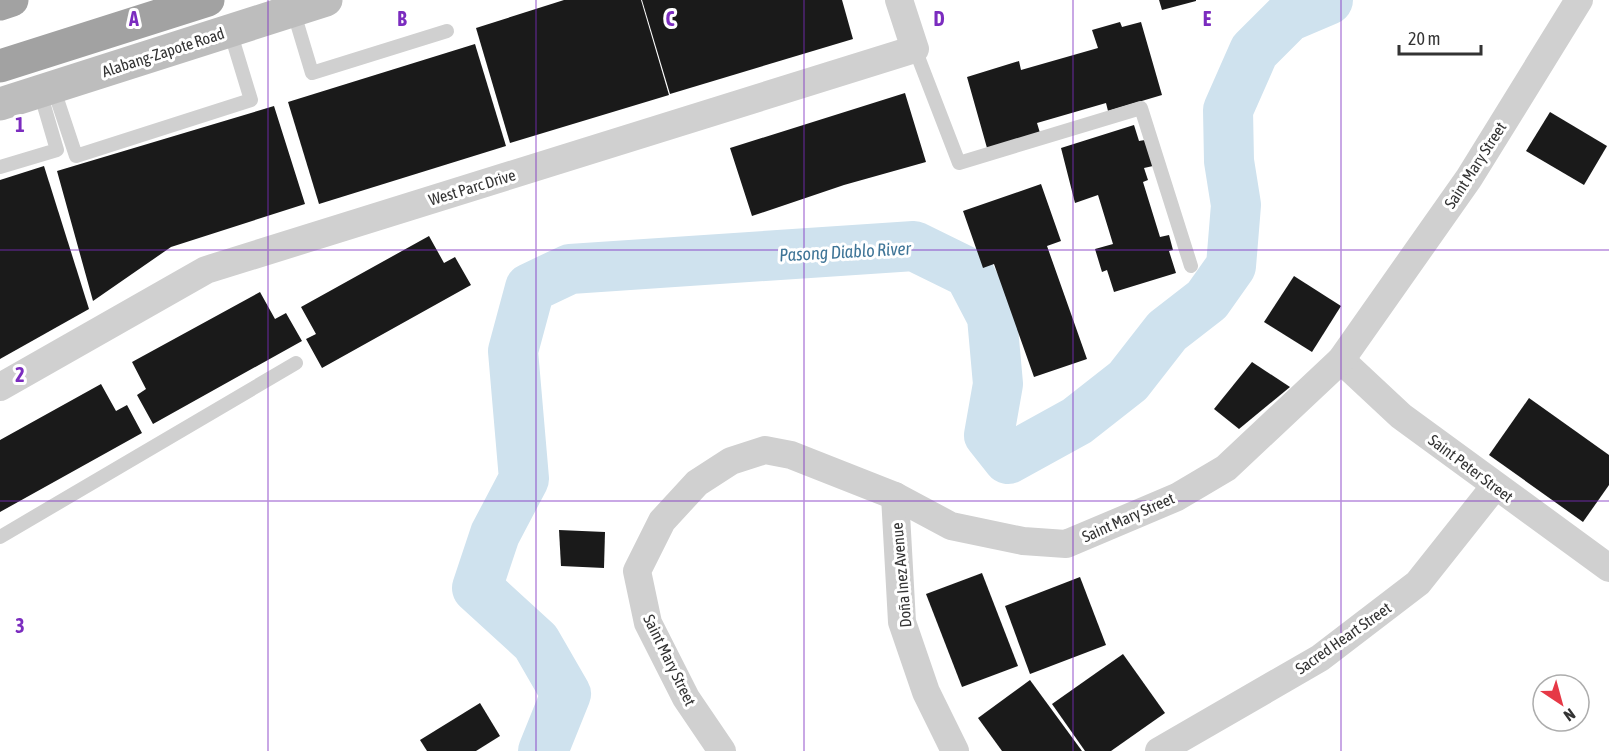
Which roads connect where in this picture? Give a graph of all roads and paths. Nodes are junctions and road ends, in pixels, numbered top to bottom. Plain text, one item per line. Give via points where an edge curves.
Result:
1 (12, 0) edge
2 (208, 0) edge
3 (326, 0) edge
4 (899, 0) edge
5 (1579, 0) edge
6 (0, 4) edge
7 (293, 10) junction
8 (230, 30) junction
9 (447, 31) dead end
10 (915, 49) junction
11 (0, 66) edge
12 (47, 89) junction
13 (0, 104) edge
14 (0, 167) edge
15 (1191, 266) dead end
16 (1341, 360) junction
17 (296, 363) dead end
18 (0, 387) edge
19 (1495, 486) junction
20 (895, 496) junction
21 (0, 537) edge
22 (1609, 568) edge
23 (722, 751) edge
24 (956, 751) edge
25 (1159, 751) edge

1 - 6 highway
2 - 11 highway
3 - 7 main road, Alabang-Zapote Road
4 - 10 street
5 - 16 street, Saint Mary Street via 1469,178
7 - 8 main road, Alabang-Zapote Road
7 - 9 lane via 312,73
8 - 12 main road, Alabang-Zapote Road
8 - 12 lane via 250,99 76,156
10 - 15 lane via 959,163 1141,108
10 - 18 street, West Parc Drive via 206,270
12 - 13 main road, Alabang-Zapote Road
12 - 14 lane via 57,150
16 - 19 street, Saint Peter Street via 1401,416
16 - 20 street, Saint Mary Street via 1226,468 1177,497 1066,544 1023,541 951,526
17 - 21 lane
19 - 22 street, Saint Peter Street
19 - 25 street, Sacred Heart Street via 1419,583 1320,658
20 - 23 street, Saint Mary Street via 791,455 765,450 731,461 697,483 662,521 637,571 648,623 686,698
20 - 24 street, Doña Inez Avenue via 903,622 926,692

